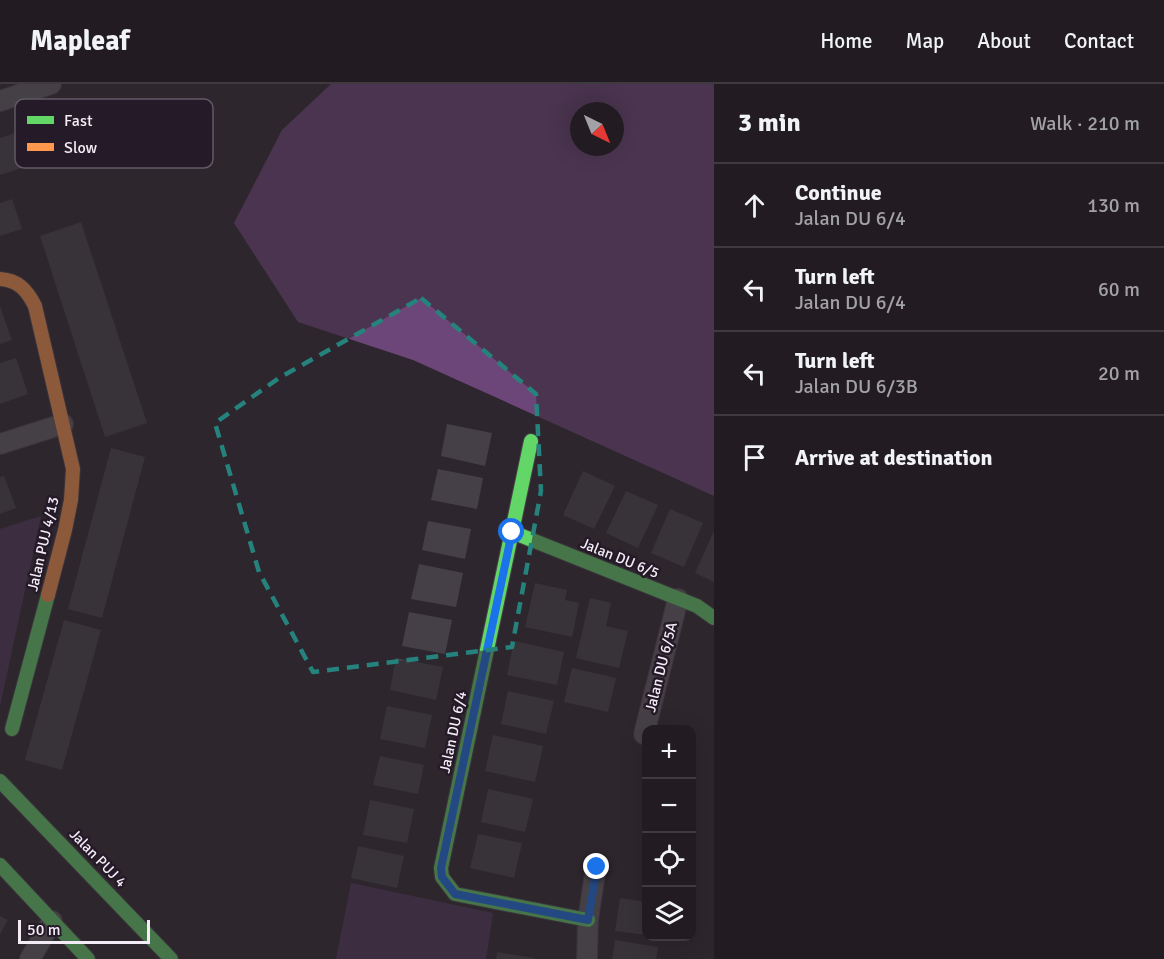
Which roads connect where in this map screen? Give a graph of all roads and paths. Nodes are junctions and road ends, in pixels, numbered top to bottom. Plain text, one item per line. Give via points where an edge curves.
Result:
1 (51, 84) edge
2 (0, 101) edge
3 (0, 279) edge
4 (63, 424) junction
5 (531, 441) dead end
6 (0, 444) edge
7 (512, 532) junction
8 (678, 599) junction
9 (714, 618) edge
10 (646, 725) edge
11 (12, 729) dead end
12 (0, 781) edge
13 (0, 865) edge
14 (597, 867) dead end
15 (588, 920) junction
16 (52, 921) junction
17 (30, 959) edge
18 (88, 959) edge
19 (171, 959) edge
20 (587, 959) edge

1 - 2 street
3 - 4 street, Jalan PUJ 4/13 via 18,282 29,292
4 - 6 street
4 - 11 street, Jalan PUJ 4/13 via 73,469 71,500
5 - 7 street, Jalan DU 6/4
7 - 8 street, Jalan DU 6/5
7 - 15 street, Jalan DU 6/4 via 442,877 455,894
8 - 9 street, Jalan DU 6/5
8 - 10 street, Jalan DU 6/5A
12 - 19 street, Jalan PUJ 4
13 - 16 street
14 - 15 street
15 - 20 street
16 - 17 street
16 - 18 street

